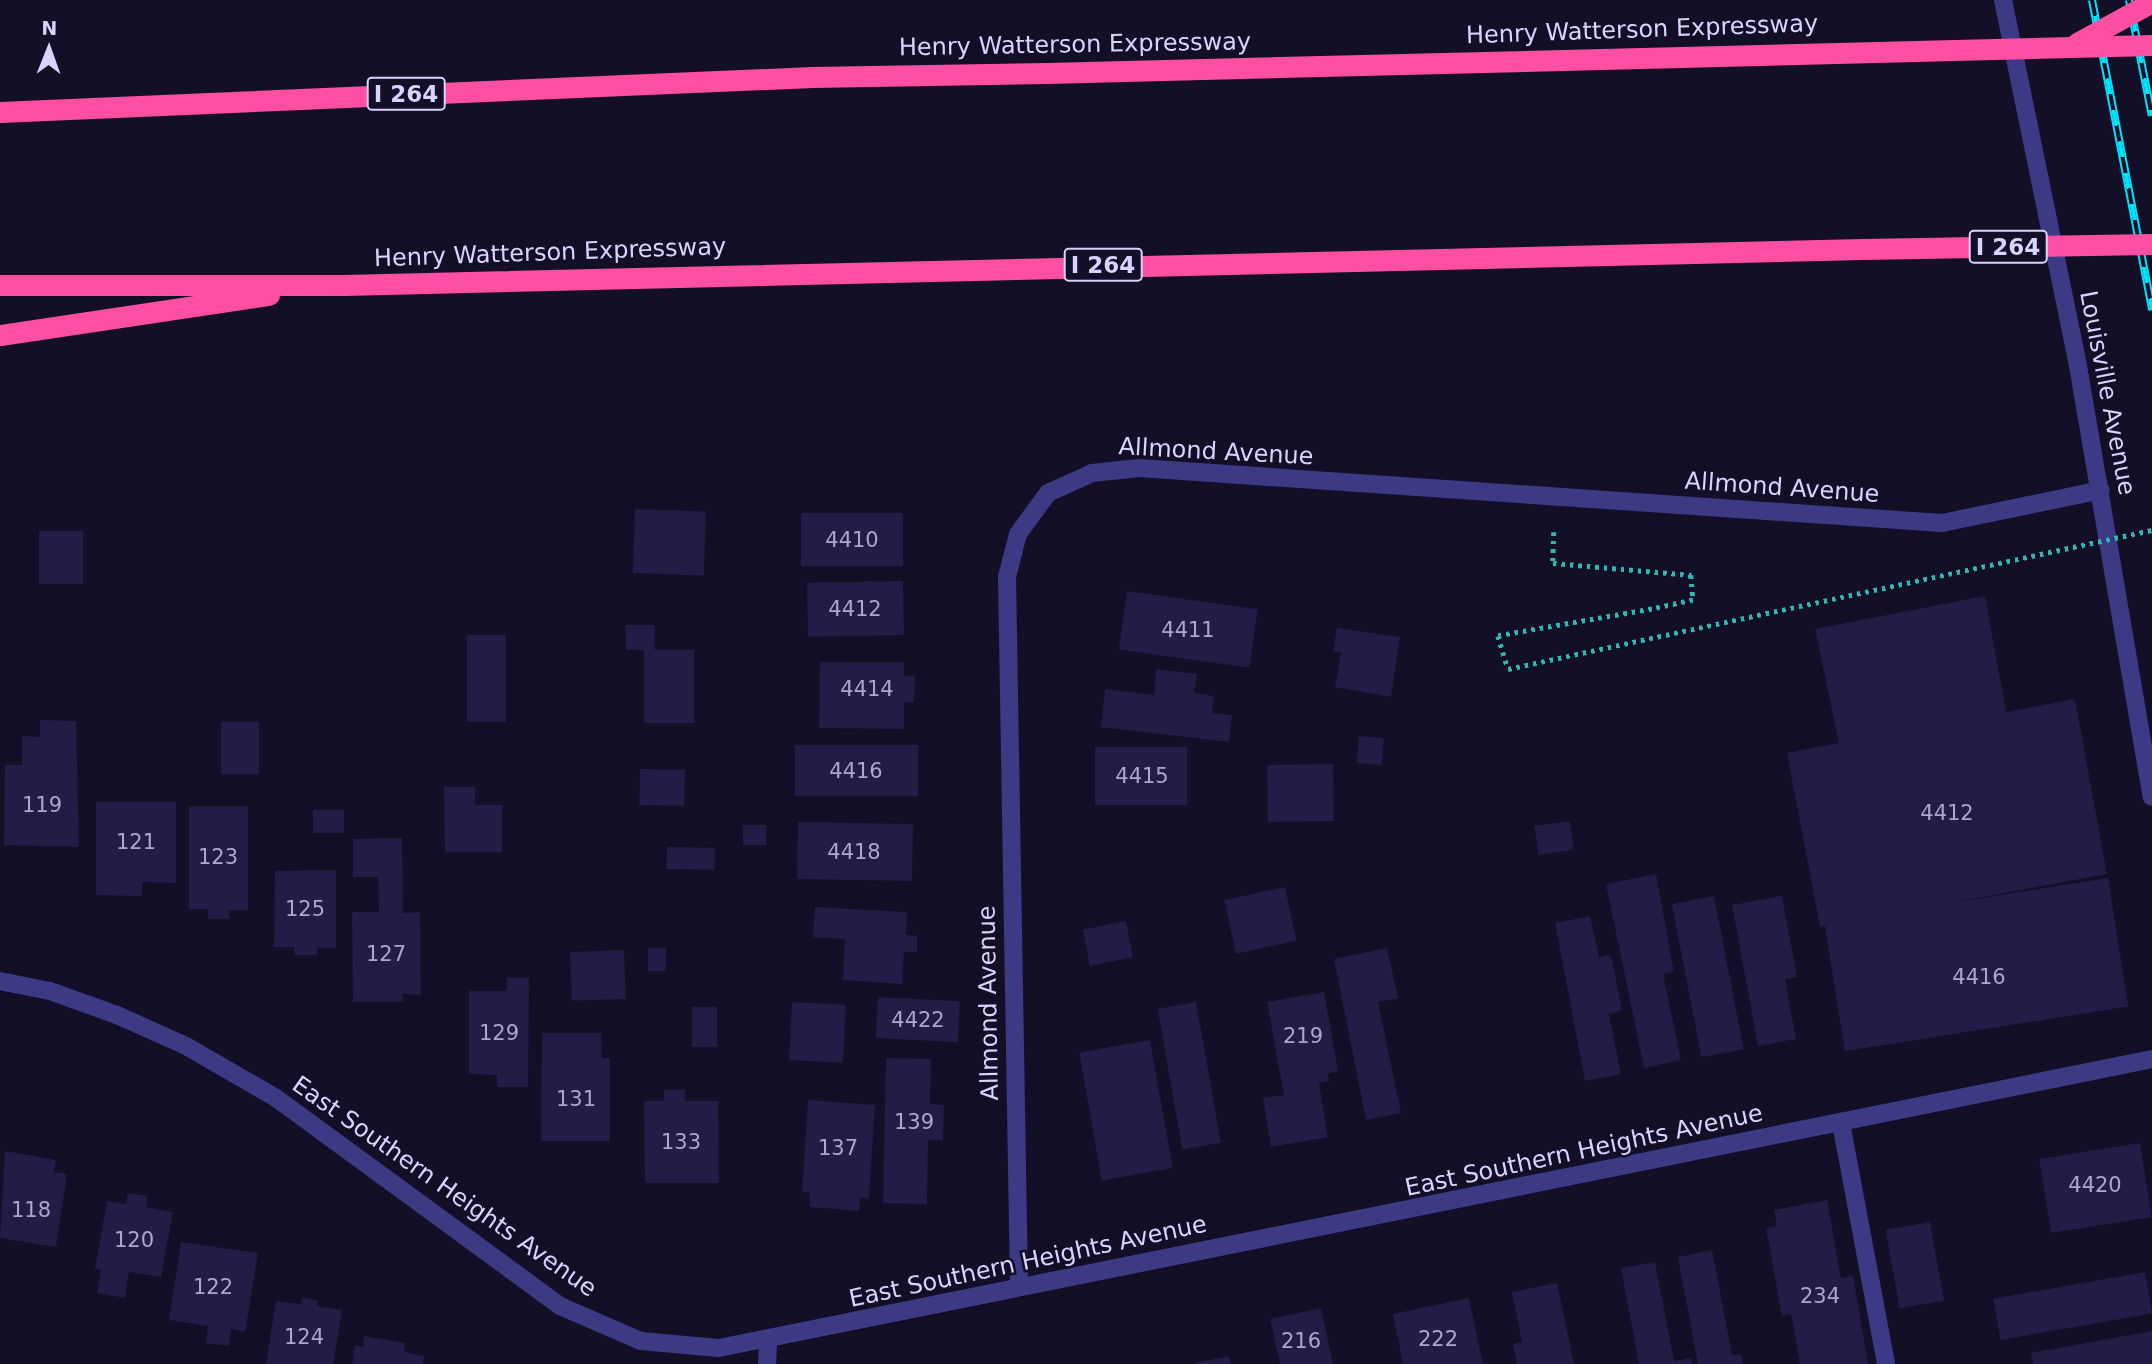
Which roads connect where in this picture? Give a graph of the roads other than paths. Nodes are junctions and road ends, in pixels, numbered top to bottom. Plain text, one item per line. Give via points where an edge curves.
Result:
1 (2003, 0) edge
2 (2152, 2) edge
3 (2075, 44) junction
4 (2152, 45) edge
5 (0, 111) edge
6 (2152, 244) edge
7 (0, 285) edge
8 (344, 285) junction
9 (0, 335) edge
10 (2101, 490) junction
11 (2152, 797) edge
12 (0, 981) edge
13 (2152, 1059) edge
14 (1841, 1123) junction
15 (1019, 1285) junction
16 (768, 1342) junction
17 (767, 1364) edge
18 (1886, 1364) edge

1 - 10 street, Louisville Avenue
2 - 3 highway, bridge
3 - 4 highway, Henry Watterson Expressway / I 264, bridge
3 - 5 highway, Henry Watterson Expressway / I 264, bridge via 812,77
6 - 8 highway, Henry Watterson Expressway / I 264, bridge
7 - 8 highway, Henry Watterson Expressway / I 264
8 - 9 highway
10 - 11 street, Louisville Avenue
10 - 15 street, Allmond Avenue via 1942,523 1139,468 1092,473 1048,493 1018,534 1007,577
12 - 16 street, East Southern Heights Avenue via 50,991 186,1046 276,1098 560,1306 606,1329 641,1341 719,1349
13 - 14 street, East Southern Heights Avenue
14 - 15 street, East Southern Heights Avenue via 1438,1206
14 - 18 street
15 - 16 street, East Southern Heights Avenue
16 - 17 street

